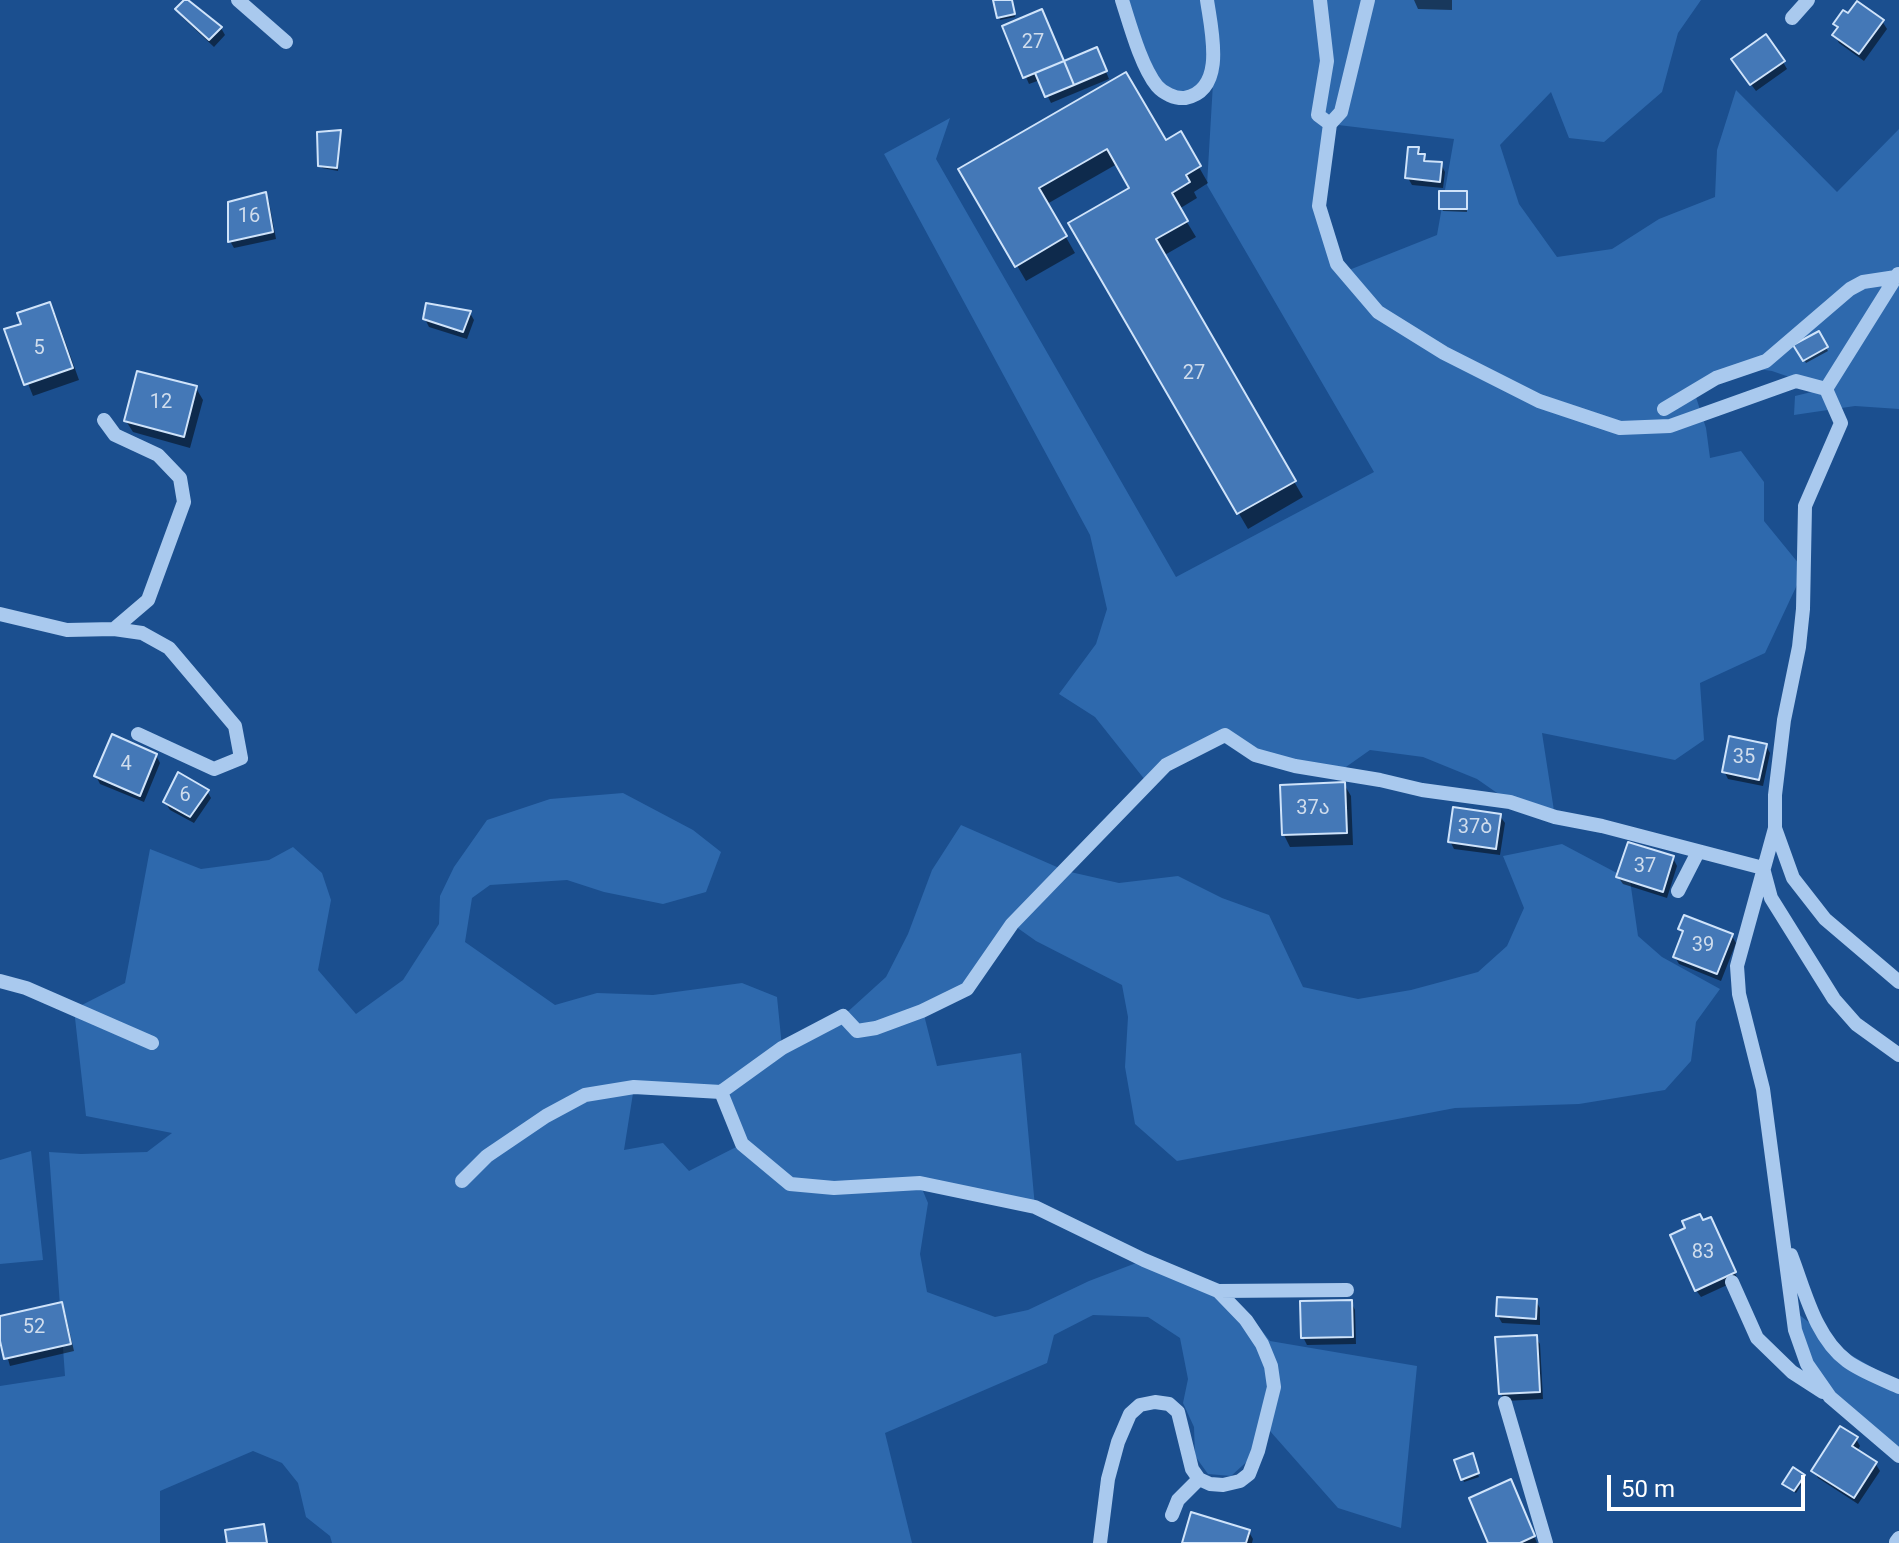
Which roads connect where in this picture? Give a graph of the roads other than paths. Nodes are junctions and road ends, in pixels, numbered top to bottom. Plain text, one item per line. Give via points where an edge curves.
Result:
1 (238, 0) edge
2 (1122, 0) edge
3 (1207, 0) edge
4 (1320, 0) edge
5 (1368, 0) edge
6 (1808, 0) edge
7 (1792, 18) dead end
8 (286, 42) dead end
9 (1330, 124) junction
10 (1898, 275) edge
11 (1826, 389) junction
12 (1664, 409) dead end
13 (104, 420) dead end
14 (0, 614) edge
15 (114, 629) junction
16 (138, 734) dead end
17 (1775, 828) junction
18 (1698, 852) junction
19 (1763, 868) junction
20 (1678, 891) dead end
21 (0, 981) edge
22 (1899, 982) edge
23 (152, 1043) dead end
24 (1899, 1055) edge
25 (721, 1092) junction
26 (462, 1181) dead end
27 (1783, 1236) junction
28 (1732, 1282) dead end
29 (1347, 1290) dead end
30 (1218, 1291) junction
31 (1899, 1387) edge
32 (1830, 1397) junction
33 (1505, 1403) dead end
34 (1899, 1456) edge
35 (1199, 1479) junction
36 (1172, 1515) dead end
37 (1100, 1543) edge
38 (1546, 1543) edge

1 - 8 street
2 - 3 street via 1154,83 1181,99 1197,94 1214,63
4 - 9 street via 1327,61 1318,115
5 - 9 street via 1341,112
6 - 7 street
9 - 11 street via 1319,206 1337,264 1378,312 1444,353 1539,401 1620,428 1670,426 1796,381
10 - 11 street
10 - 12 street via 1850,289 1766,361 1716,378
11 - 17 street via 1841,423 1805,506 1803,609 1784,720
13 - 15 street via 115,435 158,455 180,478 184,502 148,600
14 - 15 street via 67,630
15 - 16 street via 142,633 169,648 235,726 241,758 214,769
17 - 19 street
17 - 22 street via 1793,878 1825,919
18 - 19 street
18 - 20 street
18 - 25 street via 1510,802 1295,766 1255,755 1225,735 1166,765 1020,915 967,989 876,1028 857,1031 843,1016 782,1048
19 - 24 street via 1771,898 1834,999 1856,1024
19 - 27 street via 1737,966 1763,1089
21 - 23 street
25 - 26 street via 634,1087 585,1095 487,1156
25 - 30 street via 742,1144 790,1184 834,1188 920,1183 1035,1207
27 - 31 street via 1832,1348 1849,1363
27 - 32 street via 1795,1330 1807,1364
28 - 32 street via 1757,1338 1792,1372
29 - 30 street
30 - 35 street via 1262,1344 1274,1387 1249,1474 1223,1485
32 - 34 street
33 - 38 street
35 - 36 street via 1178,1500
35 - 37 street via 1178,1412 1169,1404 1140,1405 1118,1442

